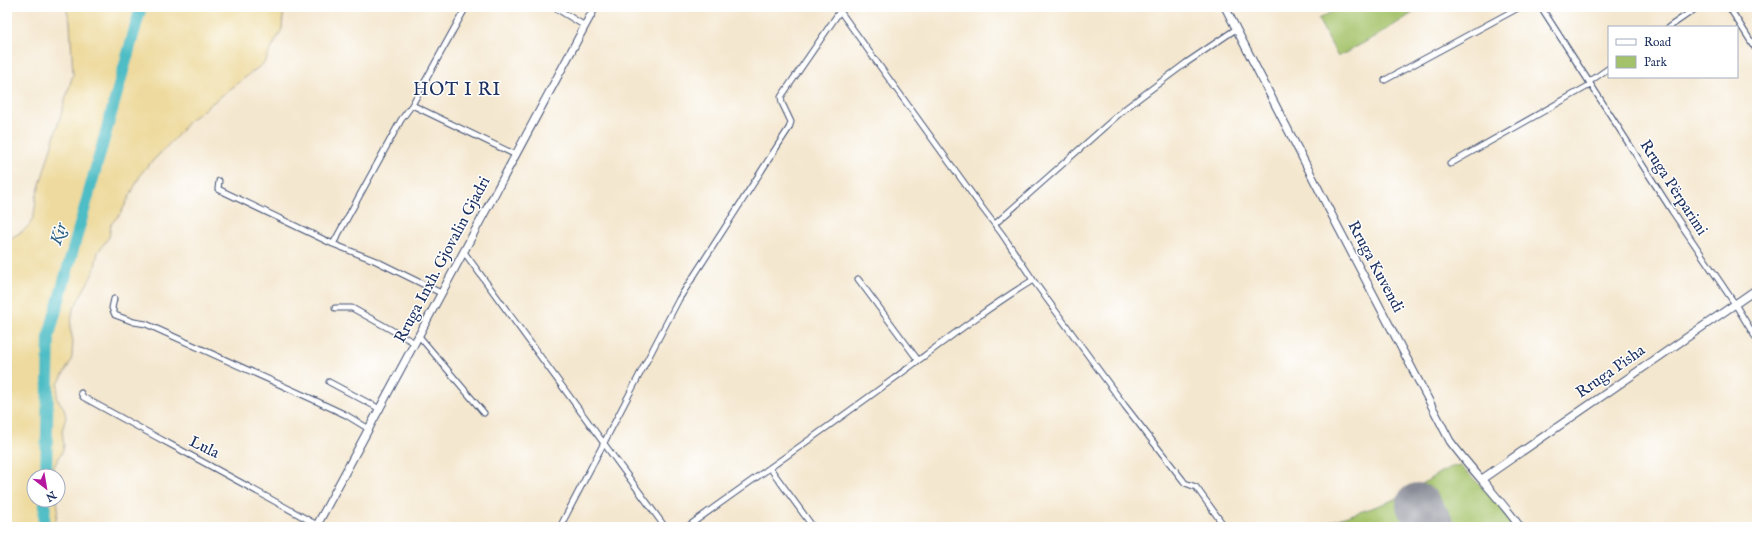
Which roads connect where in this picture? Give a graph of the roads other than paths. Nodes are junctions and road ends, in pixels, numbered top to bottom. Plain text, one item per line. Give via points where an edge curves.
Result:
1 (466, 7) edge
2 (554, 7) edge
3 (596, 7) edge
4 (845, 7) edge
5 (1225, 7) edge
6 (1520, 7) edge
7 (1541, 7) edge
8 (1698, 7) edge
9 (1729, 7) edge
10 (839, 9) edge
11 (585, 26) junction
12 (1670, 26) edge
13 (1236, 29) junction
14 (1757, 51) edge
15 (1608, 69) edge
16 (1385, 80) dead end
17 (1589, 83) junction
18 (412, 105) junction
19 (516, 155) junction
20 (1450, 164) dead end
21 (219, 182) dead end
22 (995, 224) junction
23 (333, 244) junction
24 (464, 252) junction
25 (858, 279) dead end
26 (1033, 280) junction
27 (1757, 289) edge
28 (441, 293) junction
29 (114, 299) dead end
30 (1735, 304) junction
31 (335, 308) dead end
32 (419, 336) junction
33 (1757, 340) edge
34 (415, 343) junction
35 (918, 360) junction
36 (329, 382) dead end
37 (81, 392) dead end
38 (380, 409) junction
39 (484, 413) dead end
40 (369, 429) junction
41 (604, 443) junction
42 (770, 468) junction
43 (1482, 479) junction
44 (316, 526) edge
45 (560, 527) edge
46 (665, 527) edge
47 (687, 527) edge
48 (812, 527) edge
49 (1224, 527) edge
50 (1520, 527) edge

1 - 18 street
2 - 11 street
3 - 11 street, Rruga Inxh. Gjovalin Gjadri
4 - 10 street
5 - 13 street, Rruga Kuvendi
6 - 16 street
7 - 17 street, Rruga Përparimi
8 - 12 street
9 - 14 street
10 - 22 street
10 - 41 street via 781,97 791,122 789,128 679,299
11 - 19 street, Rruga Inxh. Gjovalin Gjadri
13 - 22 street via 1126,108
13 - 43 street, Rruga Kuvendi via 1450,441
15 - 17 street
17 - 20 street
17 - 30 street, Rruga Përparimi
18 - 19 street
18 - 23 street via 401,120
19 - 24 street, Rruga Inxh. Gjovalin Gjadri
21 - 23 street via 218,189
22 - 26 street
23 - 28 street via 376,261
24 - 28 street, Rruga Inxh. Gjovalin Gjadri
24 - 41 street
25 - 35 street
26 - 35 street
26 - 49 street via 1125,406 1182,479 1200,491
27 - 30 street, Rruga Pisha
28 - 32 street, Rruga Inxh. Gjovalin Gjadri
29 - 40 street via 112,308 115,315 146,324 253,372 346,415
30 - 33 street, Rruga Përparimi
30 - 43 street, Rruga Pisha
31 - 34 street via 352,308
32 - 34 street, Rruga Inxh. Gjovalin Gjadri
32 - 39 street
34 - 38 street, Rruga Inxh. Gjovalin Gjadri
35 - 42 street
36 - 38 street
37 - 44 street, Lula via 83,396 114,414 247,485
38 - 40 street, Rruga Inxh. Gjovalin Gjadri
40 - 44 street, Rruga Inxh. Gjovalin Gjadri
41 - 45 street
41 - 46 street
42 - 47 street
42 - 48 street
43 - 50 street, Rruga Kuvendi

